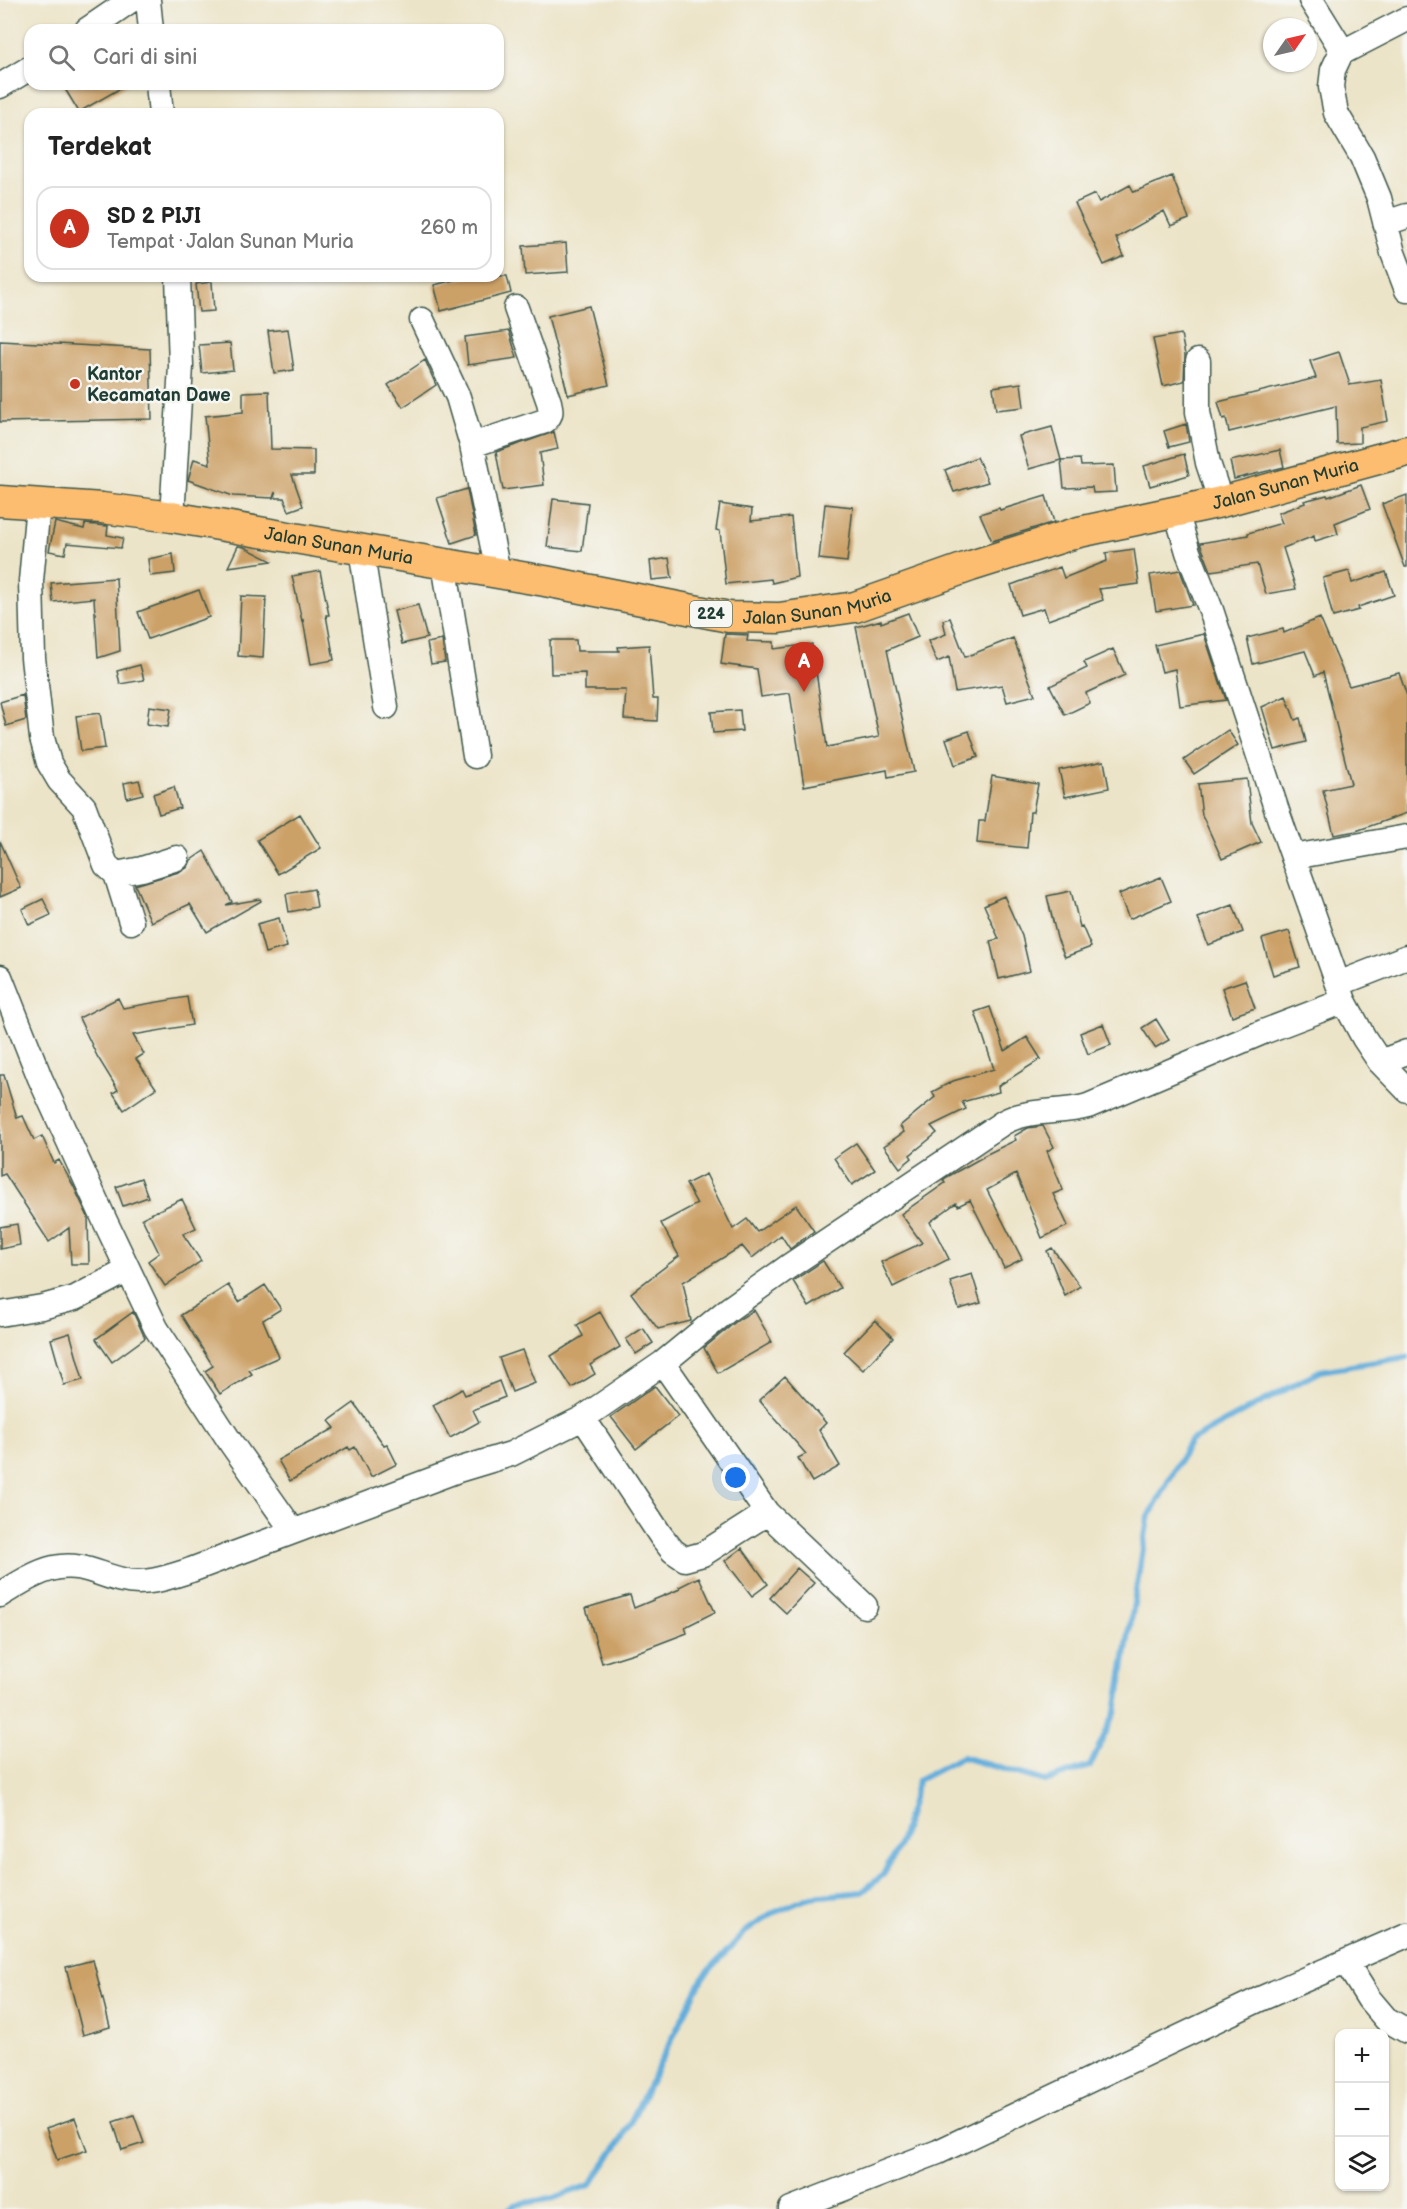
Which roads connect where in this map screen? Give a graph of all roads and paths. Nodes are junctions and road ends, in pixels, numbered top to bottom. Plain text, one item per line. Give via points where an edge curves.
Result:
1 (131, 0) edge
2 (148, 0) edge
3 (1311, 0) edge
4 (1407, 19) edge
5 (96, 24) edge
6 (150, 24) edge
7 (1341, 53) junction
8 (24, 72) edge
9 (0, 86) edge
10 (159, 90) edge
11 (160, 108) edge
12 (1396, 220) edge
13 (178, 282) edge
14 (1407, 290) edge
15 (516, 308) dead end
16 (422, 320) dead end
17 (1198, 361) dead end
18 (472, 445) junction
19 (1407, 451) edge
20 (0, 501) edge
21 (1221, 502) junction
22 (38, 504) junction
23 (1176, 511) junction
24 (172, 517) junction
25 (361, 549) junction
26 (444, 563) junction
27 (498, 572) junction
28 (386, 706) dead end
29 (475, 756) dead end
30 (1407, 837) edge
31 (1293, 856) junction
32 (177, 858) dead end
33 (116, 874) junction
34 (131, 922) dead end
35 (1407, 957) edge
36 (0, 977) edge
37 (1341, 992) junction
38 (6, 1009) edge
39 (1407, 1052) edge
40 (1380, 1062) junction
41 (1407, 1090) edge
42 (128, 1270) junction
43 (0, 1314) edge
44 (663, 1363) junction
45 (583, 1418) junction
46 (767, 1513) junction
47 (293, 1531) junction
48 (0, 1595) edge
49 (865, 1606) dead end
50 (1407, 1935) edge
51 (1346, 1962) junction
52 (1407, 2031) edge
53 (791, 2209) edge

1 - 5 street
2 - 6 street
3 - 7 street
4 - 7 street
7 - 12 street via 1331,87 1336,113 1362,157 1379,198
8 - 9 street
10 - 11 street
12 - 14 street via 1393,253
13 - 24 street via 181,366
15 - 18 street via 549,402 549,417
16 - 18 street via 458,397
17 - 21 street via 1198,412
18 - 27 street
19 - 21 main road, Jalan Sunan Muria / 224
20 - 22 main road, Jalan Sunan Muria / 224
21 - 23 main road, Jalan Sunan Muria / 224
22 - 24 main road, Jalan Sunan Muria / 224
22 - 33 street via 31,580 33,658 42,738 49,764 84,807 106,865
23 - 27 main road, Jalan Sunan Muria / 224 via 1079,532 855,607 779,618 729,617
23 - 31 street
24 - 25 main road, Jalan Sunan Muria / 224
25 - 26 main road, Jalan Sunan Muria / 224
25 - 28 street
26 - 27 main road, Jalan Sunan Muria / 224
26 - 29 street
30 - 31 street
31 - 37 street
32 - 33 street
33 - 34 street
35 - 37 street
36 - 38 street
37 - 40 street
37 - 44 street via 1263,1032 1088,1106 1021,1114 1004,1122 781,1272
38 - 42 street
39 - 40 street
40 - 41 street
42 - 43 street via 75,1298
42 - 47 street via 156,1329
44 - 45 street
44 - 46 street
45 - 46 street via 661,1536 685,1559 703,1554
45 - 47 street via 511,1454
46 - 49 street
47 - 48 street via 155,1581 124,1581 89,1568 55,1568
50 - 51 street
51 - 52 street via 1386,2019
51 - 53 street via 938,2152

